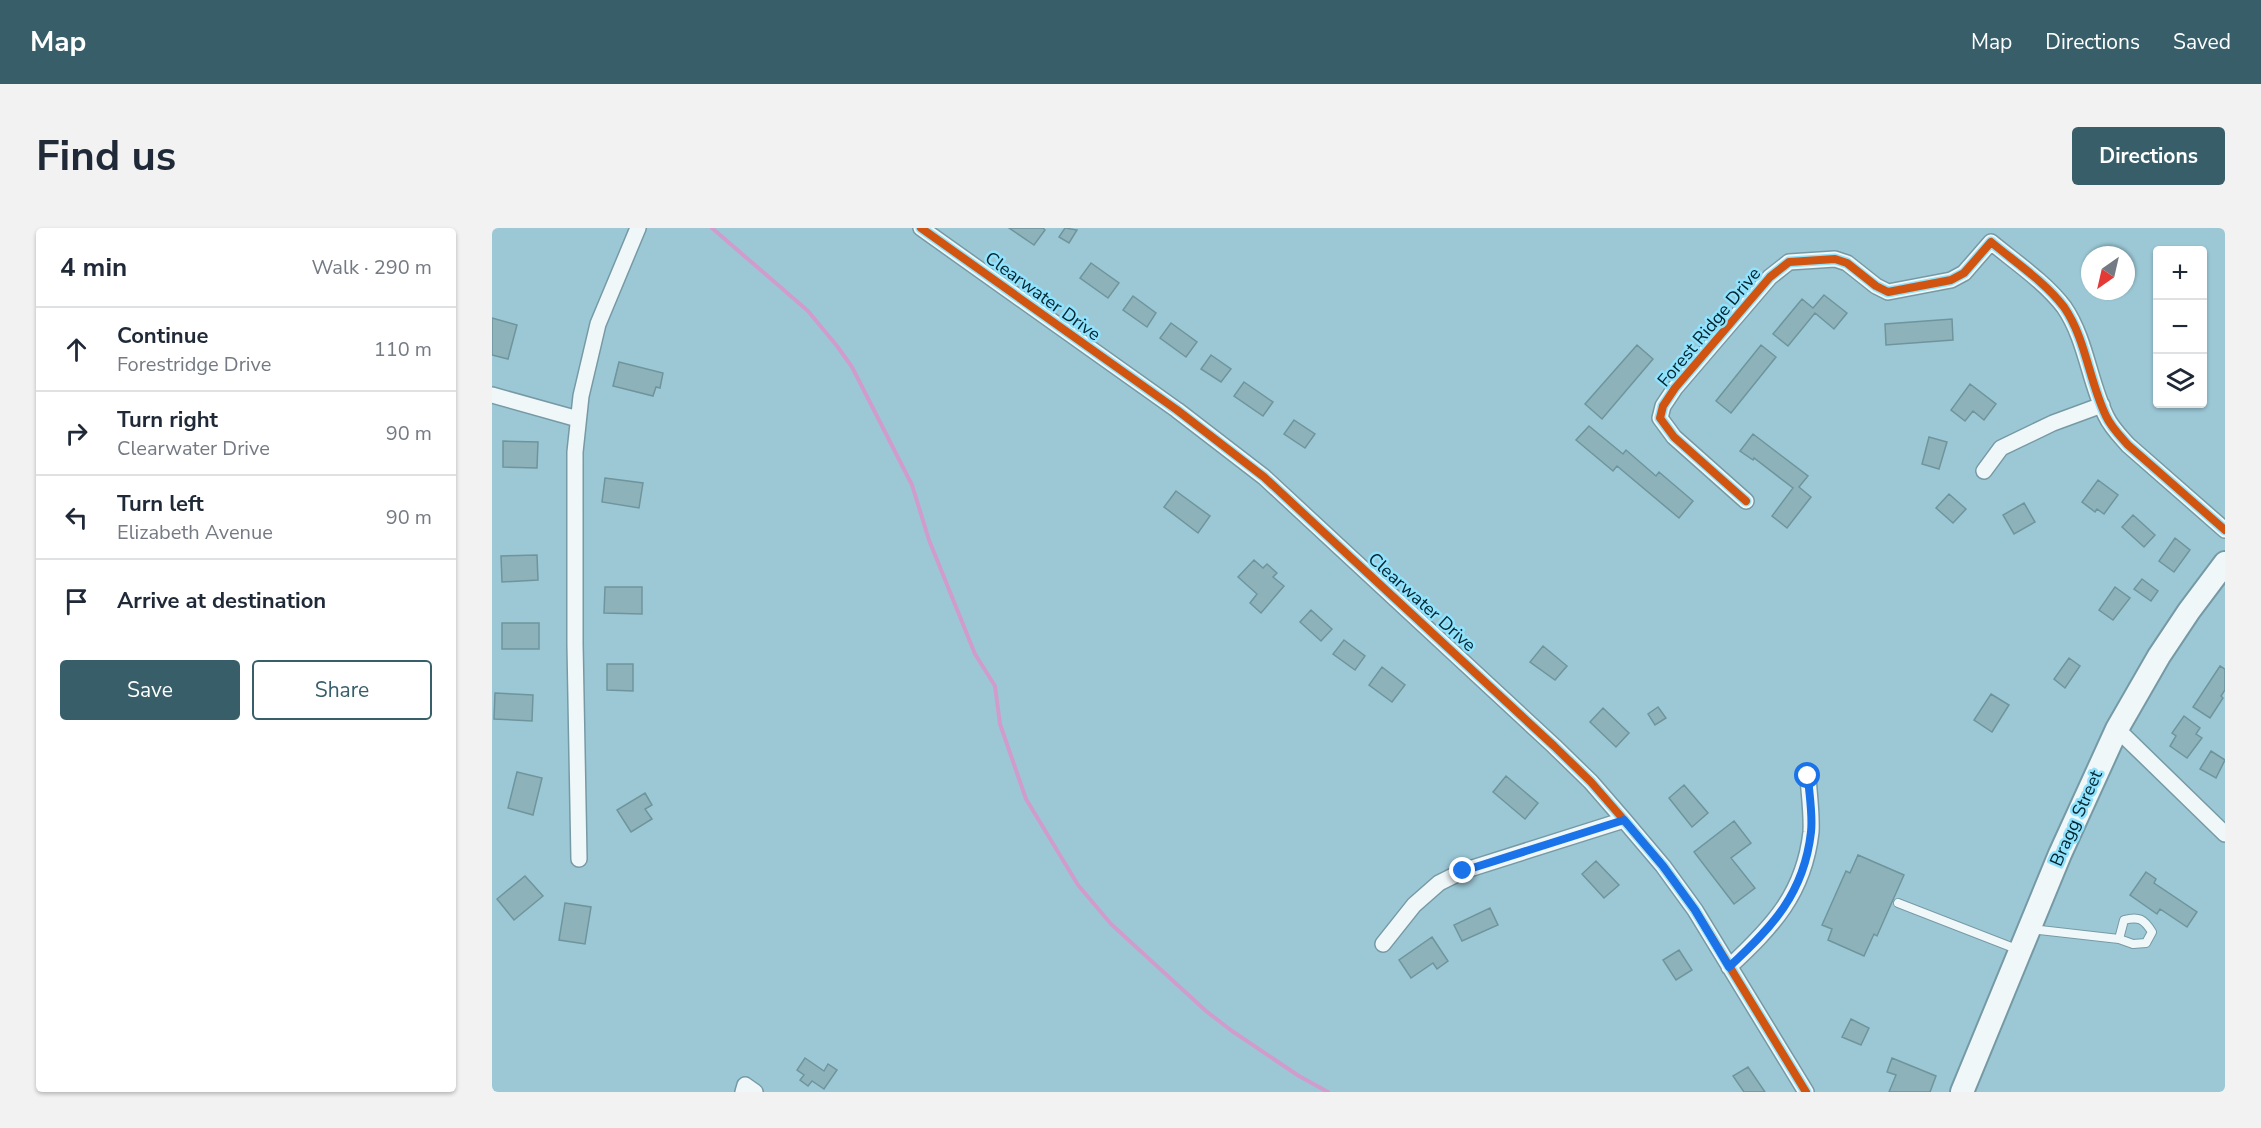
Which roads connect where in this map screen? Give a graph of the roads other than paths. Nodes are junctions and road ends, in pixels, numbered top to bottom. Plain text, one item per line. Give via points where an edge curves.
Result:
1 (638, 228) edge
2 (921, 228) edge
3 (492, 395) edge
4 (2102, 405) junction
5 (578, 420) junction
6 (1984, 471) dead end
7 (1746, 501) dead end
8 (2225, 530) edge
9 (2225, 563) edge
10 (2117, 729) junction
11 (1808, 776) dead end
12 (1624, 820) junction
13 (2225, 834) edge
14 (579, 859) dead end
15 (1898, 903) dead end
16 (2029, 929) junction
17 (2119, 939) junction
18 (1383, 944) dead end
19 (2021, 950) junction
20 (1729, 967) junction
21 (1806, 1092) edge
22 (1962, 1092) edge

1 - 5 street via 598,324
2 - 12 street, Clearwater Drive via 1178,410 1264,477 1506,699
3 - 5 street
4 - 6 street via 2001,448
4 - 7 street, Forest Ridge Drive via 2077,330 2064,307 1991,242 1964,273 1951,280 1888,291 1847,264 1834,260 1789,262 1770,277 1672,392 1660,418 1674,437
4 - 8 street via 2128,445
5 - 14 street via 574,538
9 - 10 street, Bragg Street via 2159,656
10 - 13 street
10 - 16 street, Bragg Street
11 - 20 street via 1811,830 1805,863 1788,903 1765,933
12 - 18 street via 1463,871 1439,883 1414,905
12 - 20 street, Clearwater Drive via 1695,910
15 - 19 lane
16 - 17 lane
16 - 19 street, Bragg Street
17 - 17 lane via 2146,943 2151,932 2145,921 2135,917 2124,920
19 - 22 street, Bragg Street
20 - 21 street, Clearwater Drive

